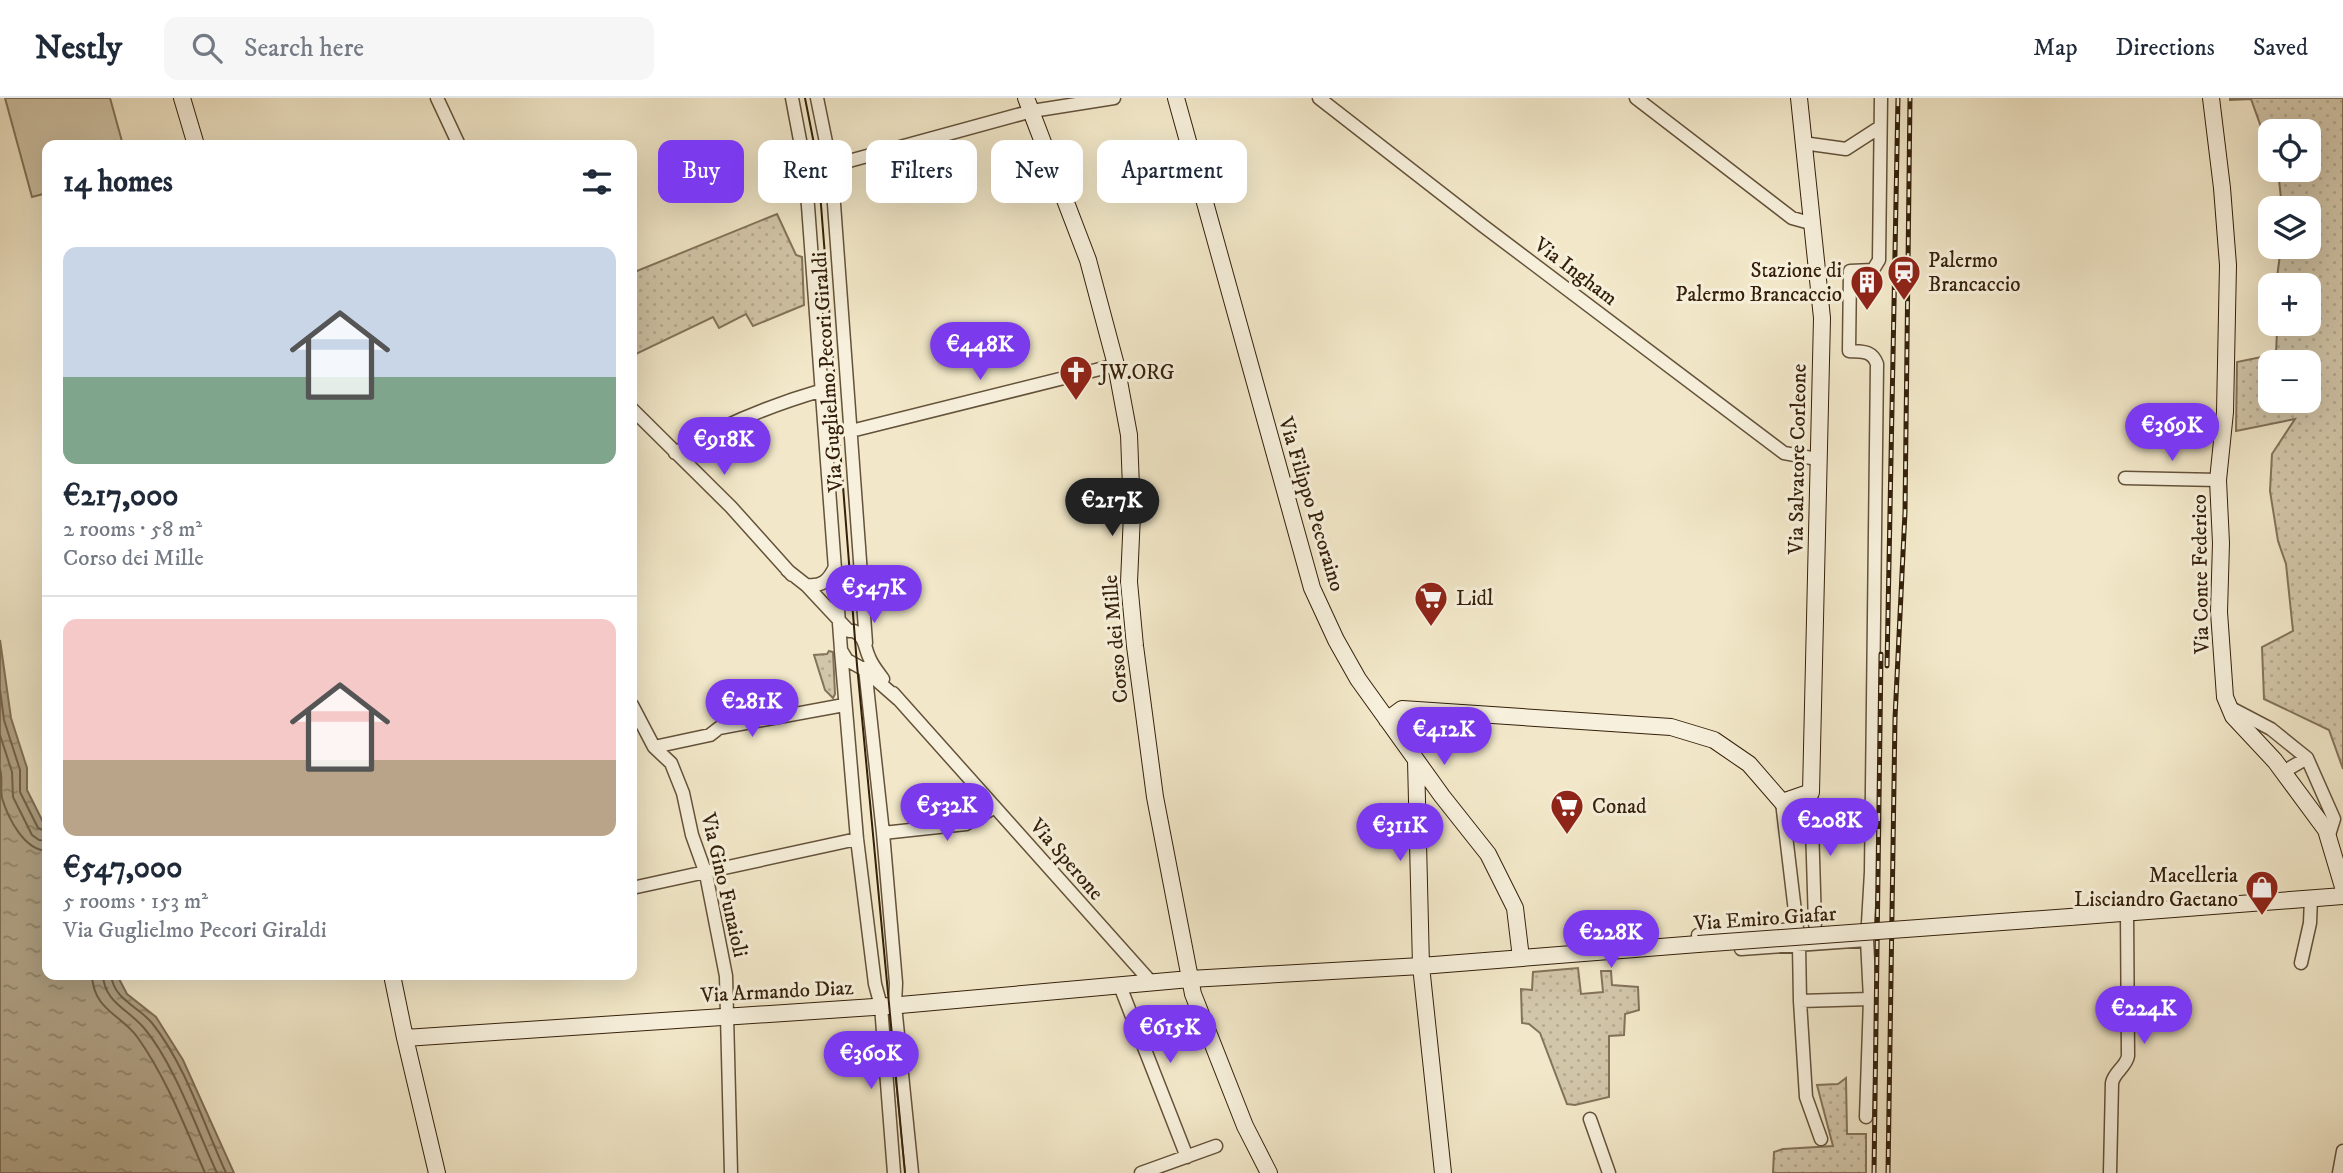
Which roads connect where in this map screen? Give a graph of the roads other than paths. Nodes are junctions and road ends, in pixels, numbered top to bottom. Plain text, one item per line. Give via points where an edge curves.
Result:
1 (182, 98) edge
2 (437, 98) edge
3 (792, 98) edge
4 (817, 98) edge
5 (1114, 98) edge
6 (1176, 98) edge
7 (1319, 98) edge
8 (1636, 98) edge
9 (1799, 98) edge
10 (1881, 98) edge
11 (2211, 98) edge
12 (1029, 105) edge
13 (1880, 127) junction
14 (195, 140) edge
15 (457, 140) edge
16 (799, 140) edge
17 (825, 140) edge
18 (1803, 143) junction
19 (852, 160) edge
20 (807, 203) edge
21 (833, 203) edge
22 (1810, 223) junction
23 (1116, 365) junction
24 (823, 390) junction
25 (637, 414) edge
26 (851, 432) junction
27 (675, 453) junction
28 (1817, 459) junction
29 (2125, 478) dead end
30 (2218, 480) junction
31 (835, 567) junction
32 (787, 570) junction
33 (806, 585) junction
34 (839, 621) junction
35 (843, 640) junction
36 (864, 658) junction
37 (883, 687) junction
38 (867, 695) junction
39 (898, 699) junction
40 (844, 705) junction
41 (2229, 707) junction
42 (637, 715) edge
43 (1387, 720) junction
44 (654, 747) junction
45 (2307, 758) junction
46 (1416, 760) junction
47 (2283, 772) junction
48 (1811, 792) junction
49 (1416, 793) junction
50 (1442, 796) junction
51 (1782, 802) junction
52 (995, 807) junction
53 (2334, 832) edge
54 (883, 833) junction
55 (857, 839) junction
56 (706, 874) junction
57 (637, 887) edge
58 (2343, 887) edge
59 (2343, 896) edge
60 (2311, 898) junction
61 (2127, 913) junction
62 (1815, 924) dead end
63 (1797, 929) junction
64 (1698, 940) junction
65 (1867, 940) junction
66 (1799, 945) junction
67 (1614, 952) junction
68 (1521, 958) junction
69 (2301, 963) dead end
70 (1421, 966) junction
71 (1191, 979) junction
72 (394, 980) edge
73 (1151, 982) junction
74 (1120, 986) junction
75 (1870, 999) junction
76 (1800, 1001) junction
77 (888, 1006) junction
78 (727, 1015) junction
79 (405, 1038) junction
80 (1866, 1117) dead end
81 (1590, 1119) dead end
82 (1821, 1139) dead end
83 (1216, 1146) dead end
84 (2343, 1151) edge
85 (1187, 1157) junction
86 (437, 1173) edge
87 (731, 1173) edge
88 (894, 1173) edge
89 (912, 1173) edge
90 (1141, 1173) edge
91 (1269, 1173) edge
92 (1443, 1173) edge
93 (1609, 1173) edge
94 (2110, 1173) edge
95 (2339, 1173) edge

1 - 14 street
2 - 15 street
3 - 16 street, Via Guglielmo Pecori Giraldi
4 - 17 street, Via Guglielmo Pecori Giraldi
5 - 12 street
6 - 43 street, Via Filippo Pecoraino via 1312,588 1347,659
7 - 28 street, Via Ingham via 1784,453
8 - 22 street via 1792,218
9 - 18 street, Via Salvatore Corleone
10 - 13 street
11 - 30 street, Via Conte Federico via 2228,265 2225,412
12 - 19 street
12 - 23 street, Corso dei Mille via 1087,260
13 - 18 street via 1846,149
13 - 65 street via 1879,260 1873,270 1850,271 1849,351 1868,352 1877,364
18 - 22 street, Via Salvatore Corleone
20 - 24 street, Via Guglielmo Pecori Giraldi
21 - 26 street, Via Guglielmo Pecori Giraldi
22 - 28 street, Via Salvatore Corleone via 1822,318
23 - 26 street
23 - 71 street, Corso dei Mille via 1129,435 1129,582 1143,713
24 - 27 street via 706,434
24 - 31 street, Via Guglielmo Pecori Giraldi
25 - 27 street
26 - 36 street, Via Guglielmo Pecori Giraldi
27 - 32 street
28 - 48 street, Via Salvatore Corleone
29 - 30 street
30 - 41 street, Via Conte Federico via 2220,612
31 - 33 street via 819,586
31 - 34 street, Via Guglielmo Pecori Giraldi
32 - 33 street
32 - 35 street
33 - 34 street
34 - 35 street
35 - 36 street via 847,660
35 - 36 street via 858,632
35 - 40 street
36 - 37 street
36 - 38 street, Via Guglielmo Pecori Giraldi
36 - 39 street
37 - 38 street
37 - 39 street
38 - 54 street, Via Guglielmo Pecori Giraldi
39 - 52 street, Via Sperone
40 - 44 street via 719,728 710,735
40 - 55 street
41 - 45 street via 2271,729
41 - 47 street, Via Conte Federico
42 - 44 street, Via Gino Funaioli
43 - 46 street, Via Filippo Pecoraino
43 - 51 street via 1402,709 1671,727 1714,740 1749,764
44 - 56 street, Via Gino Funaioli via 671,763
45 - 47 street
45 - 53 street via 2334,819
46 - 49 street
46 - 50 street, Via Filippo Pecoraino
47 - 53 street, Via Conte Federico via 2326,830
48 - 51 street
48 - 62 street
49 - 50 street
49 - 70 street
50 - 68 street, Via Filippo Pecoraino via 1488,854 1515,908
51 - 63 street
52 - 54 street via 967,824
52 - 73 street, Via Sperone
53 - 58 street, Via Conte Federico
54 - 77 street, Via Guglielmo Pecori Giraldi via 896,983
55 - 56 street
55 - 77 street via 875,984
56 - 57 street
56 - 78 street, Via Gino Funaioli via 726,976
59 - 60 street, Via Emiro Giafar
60 - 61 street, Via Emiro Giafar
60 - 69 street via 2311,923
61 - 64 street, Via Emiro Giafar, bridge
61 - 94 street via 2128,1056 2112,1083
63 - 64 street
63 - 66 street
64 - 67 street, Via Emiro Giafar
65 - 66 street
65 - 75 street
66 - 67 street
66 - 76 street
67 - 68 street, Via Emiro Giafar
68 - 70 street, Via Emiro Giafar
70 - 71 street, Via Emiro Giafar
70 - 92 street
71 - 73 street, Via Emiro Giafar
71 - 91 street, Corso dei Mille via 1245,1126
72 - 79 street
73 - 74 street, Via Armando Diaz
74 - 77 street, Via Armando Diaz
74 - 85 street
75 - 76 street
75 - 80 street
76 - 82 street via 1806,1097
77 - 78 street, Via Armando Diaz
77 - 88 street
77 - 89 street
78 - 79 street, Via Armando Diaz
78 - 87 street, Via Gino Funaioli
79 - 86 street
81 - 93 street
83 - 85 street
84 - 95 street
85 - 90 street

